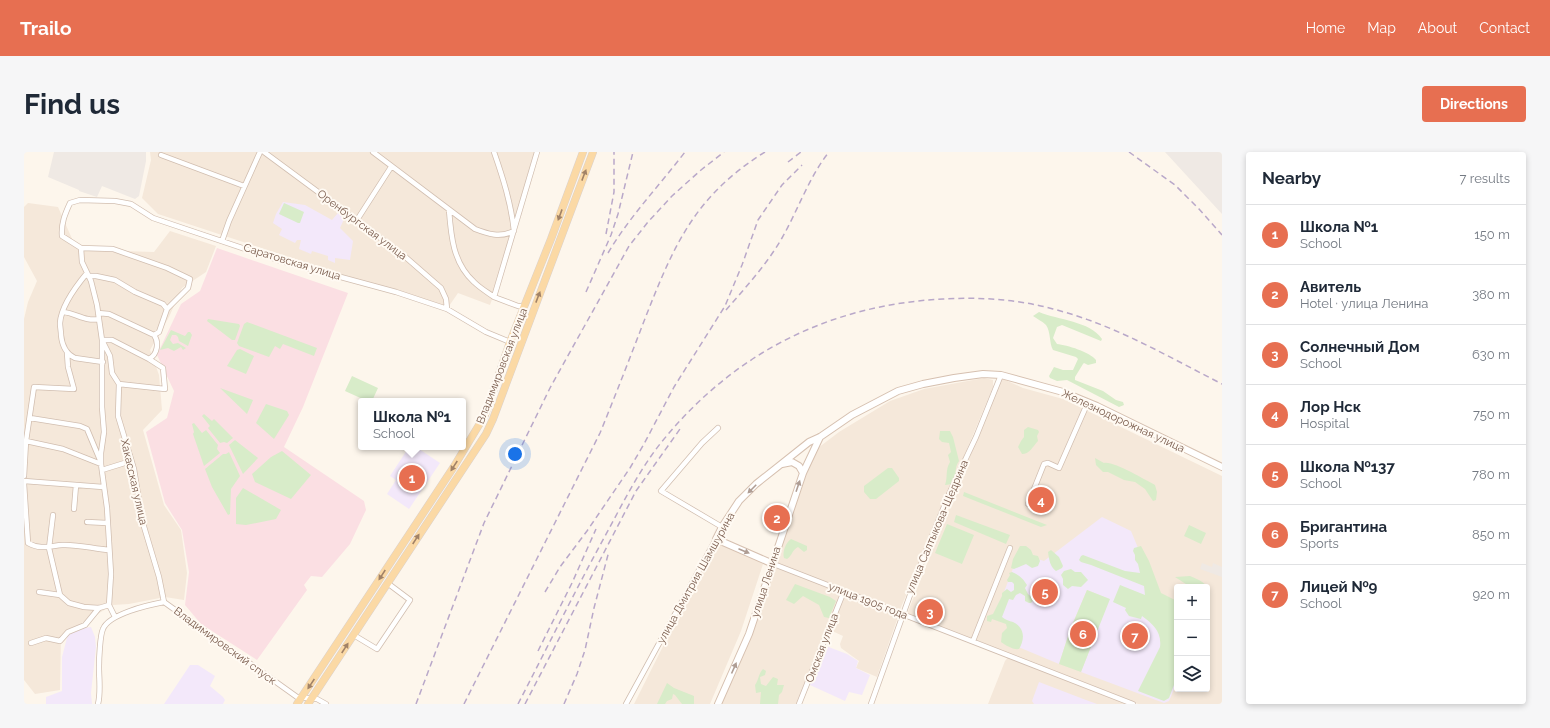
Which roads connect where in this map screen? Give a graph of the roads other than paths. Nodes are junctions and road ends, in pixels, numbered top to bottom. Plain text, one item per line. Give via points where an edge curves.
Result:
1 (260, 152) edge
2 (264, 152) edge
3 (373, 152) edge
4 (494, 152) edge
5 (537, 152) edge
6 (583, 152) edge
7 (593, 152) edge
8 (160, 155) dead end
9 (391, 167) junction
10 (244, 186) junction
11 (449, 210) junction
12 (357, 220) junction
13 (514, 230) junction
14 (222, 241) junction
15 (82, 248) junction
16 (88, 274) junction
17 (494, 297) junction
18 (524, 307) junction
19 (167, 309) junction
20 (447, 309) junction
21 (63, 312) junction
22 (98, 313) junction
23 (99, 319) junction
24 (154, 335) junction
25 (102, 340) junction
26 (510, 342) junction
27 (67, 353) junction
28 (150, 359) junction
29 (103, 362) junction
30 (1001, 375) junction
31 (119, 384) junction
32 (1088, 402) junction
33 (30, 418) junction
34 (718, 428) dead end
35 (820, 437) junction
36 (26, 441) junction
37 (466, 447) edge
38 (464, 450) edge
39 (131, 461) junction
40 (101, 464) junction
41 (782, 464) junction
42 (1222, 467) edge
43 (102, 470) junction
44 (803, 473) junction
45 (24, 476) edge
46 (24, 481) edge
47 (24, 484) edge
48 (76, 485) junction
49 (103, 487) junction
50 (1028, 504) dead end
51 (74, 508) dead end
52 (52, 515) dead end
53 (87, 522) dead end
54 (107, 523) junction
55 (722, 527) junction
56 (716, 540) junction
57 (49, 548) junction
58 (1010, 548) dead end
59 (109, 550) junction
60 (772, 563) junction
61 (390, 586) dead end
62 (844, 591) junction
63 (39, 592) dead end
64 (60, 595) junction
65 (164, 602) junction
66 (109, 605) junction
67 (99, 608) junction
68 (902, 614) junction
69 (115, 617) junction
70 (357, 637) dead end
71 (972, 641) junction
72 (31, 643) dead end
73 (299, 701) edge
74 (310, 701) edge
75 (98, 704) edge
76 (326, 704) edge
77 (626, 704) edge
78 (718, 704) edge
79 (799, 704) edge
80 (871, 704) edge
81 (1133, 704) edge

1 - 10 street
2 - 12 street, Оренбургская улица
3 - 9 street
4 - 13 street via 506,186
5 - 13 street
6 -> 18 main road, Владимировская улица
74 -> 7 main road, Владимировская улица via 486,434
8 - 10 street
9 - 11 street
9 - 12 street
10 - 14 street
11 - 13 street via 475,229 490,234 505,235
11 - 17 street via 456,255 474,282
12 - 20 street, Оренбургская улица via 441,288
13 - 17 street
14 - 15 street, Саратовская улица via 153,218 131,204 80,200 70,202 61,228 62,236
14 - 20 street, Саратовская улица
15 - 16 street via 82,262
15 - 19 street via 113,249 190,279 188,288
16 - 19 street via 115,280 163,304
16 - 21 street via 79,283
16 - 22 street
17 - 18 street
18 - 26 main road, Владимировская улица
19 - 24 street via 159,332
20 - 26 street, Саратовская улица via 486,332
21 - 23 street via 91,321
21 - 27 street via 60,322 62,343
22 - 23 street
22 - 24 street via 110,314
23 - 25 street
24 - 28 street via 157,340 156,349
25 - 28 street via 112,340
25 - 29 street
25 - 31 street, Хакасская улица via 110,356 112,372
26 -> 37 main road, Владимировская улица via 485,415
27 - 29 street via 75,358
27 - 33 street via 74,389 34,387
28 - 31 street via 163,368 165,389
29 - 40 street via 104,432
30 - 32 street, Железнодорожная улица via 1063,392
30 - 35 street, Железнодорожная улица via 983,374 954,378 898,391 848,418
30 - 68 street, улица Салтыкова-Щедрина via 950,492
31 - 39 street, Хакасская улица via 118,416
32 - 42 street, Железнодорожная улица
32 - 50 street via 1059,468 1044,464
33 - 36 street
33 - 40 street via 87,429
34 - 55 street via 661,491
35 - 41 street, улица Дмитрия Шамшурина via 809,442
35 - 44 street, улица Ленина
36 - 40 street via 62,449
36 - 45 street
38 -> 73 main road, Владимировская улица
39 - 43 street
39 - 65 street, Хакасская улица via 142,520
40 - 43 street
41 - 44 street via 792,462
41 -> 55 street, улица Дмитрия Шамшурина via 739,501
43 - 49 street
60 -> 44 street, улица Ленина
46 - 48 street
47 - 57 street via 28,543 34,547
48 - 49 street
48 - 51 street
49 - 54 street
52 - 57 street
53 - 54 street
54 - 59 street
55 - 56 street, улица Дмитрия Шамшурина
56 -> 60 street, улица 1905 года
56 - 77 street, улица Дмитрия Шамшурина
57 - 59 street via 62,545
57 - 64 street
58 - 71 street
59 - 66 street
60 - 62 street, улица 1905 года
78 -> 60 street, улица Ленина via 749,634
61 - 70 street via 410,600 377,649
62 - 68 street, улица 1905 года
62 - 79 street, Омская улица
63 - 64 street
64 - 67 street via 69,602
65 - 69 street, Владимировский спуск via 145,605
65 - 73 street, Владимировский спуск via 297,697
66 - 67 street
66 - 69 street
67 - 72 street via 85,625 68,632 60,641 46,638
68 - 71 street, улица 1905 года
68 - 80 street, улица Салтыкова-Щедрина
69 - 75 street, Владимировский спуск via 103,629
71 - 81 street, улица 1905 года
73 - 74 street, Владимировский спуск
74 - 76 street, Владимировский спуск via 316,699

